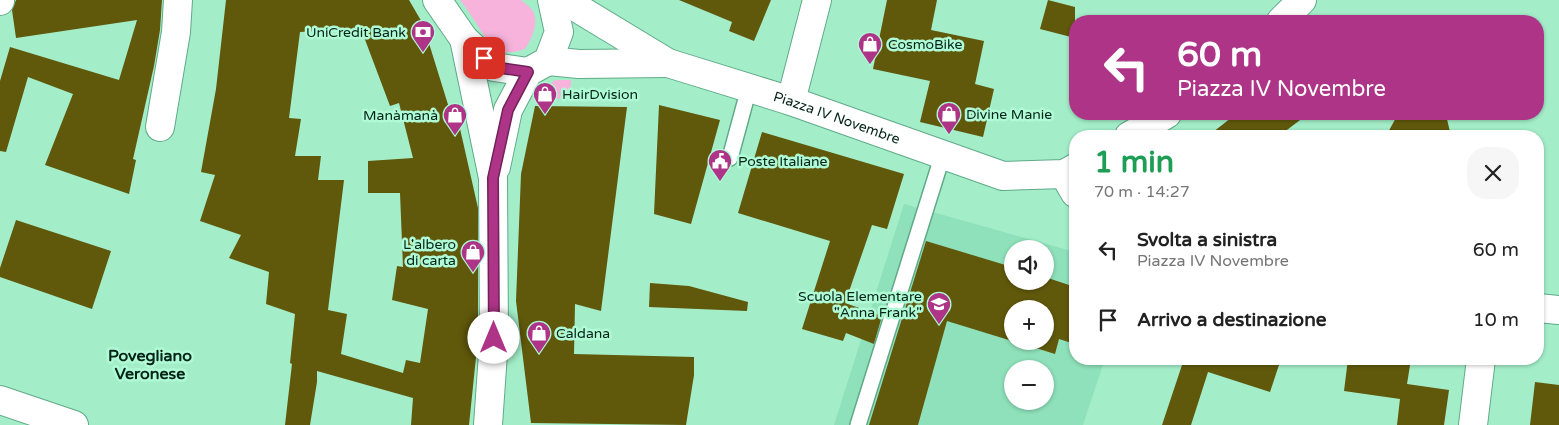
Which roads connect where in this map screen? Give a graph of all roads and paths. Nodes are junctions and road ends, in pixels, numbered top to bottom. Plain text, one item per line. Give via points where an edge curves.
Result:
1 (178, 0) edge
2 (437, 0) edge
3 (552, 0) edge
4 (564, 0) edge
5 (817, 0) edge
6 (1302, 0) edge
7 (1287, 15) edge
8 (464, 39) junction
9 (668, 63) junction
10 (538, 67) junction
11 (749, 88) junction
12 (791, 101) junction
13 (1157, 120) edge
14 (160, 127) dead end
15 (1139, 130) edge
16 (943, 154) junction
17 (730, 158) dead end
18 (493, 178) junction
19 (1069, 178) edge
20 (1544, 309) edge
21 (1559, 310) edge
22 (1480, 365) edge
23 (0, 400) edge
24 (74, 425) edge
25 (488, 425) edge
26 (858, 425) edge
27 (1473, 425) edge

1 - 14 street via 176,32
2 - 8 street, Piazza IV Novembre
3 - 10 street via 560,32
4 - 9 street, Piazza IV Novembre
5 - 12 street
6 - 7 street
8 - 10 street, Piazza IV Novembre via 494,67
8 - 18 street
9 - 10 street, Piazza IV Novembre
9 - 11 street, Piazza IV Novembre
10 - 18 street via 508,110
11 - 12 street, Piazza IV Novembre
11 - 17 lane
12 - 16 street, Piazza IV Novembre
13 - 15 street
16 - 19 street, Piazza IV Novembre via 1004,176
16 - 26 lane
18 - 25 street via 494,338
20 - 21 street
22 - 27 street
23 - 24 street

